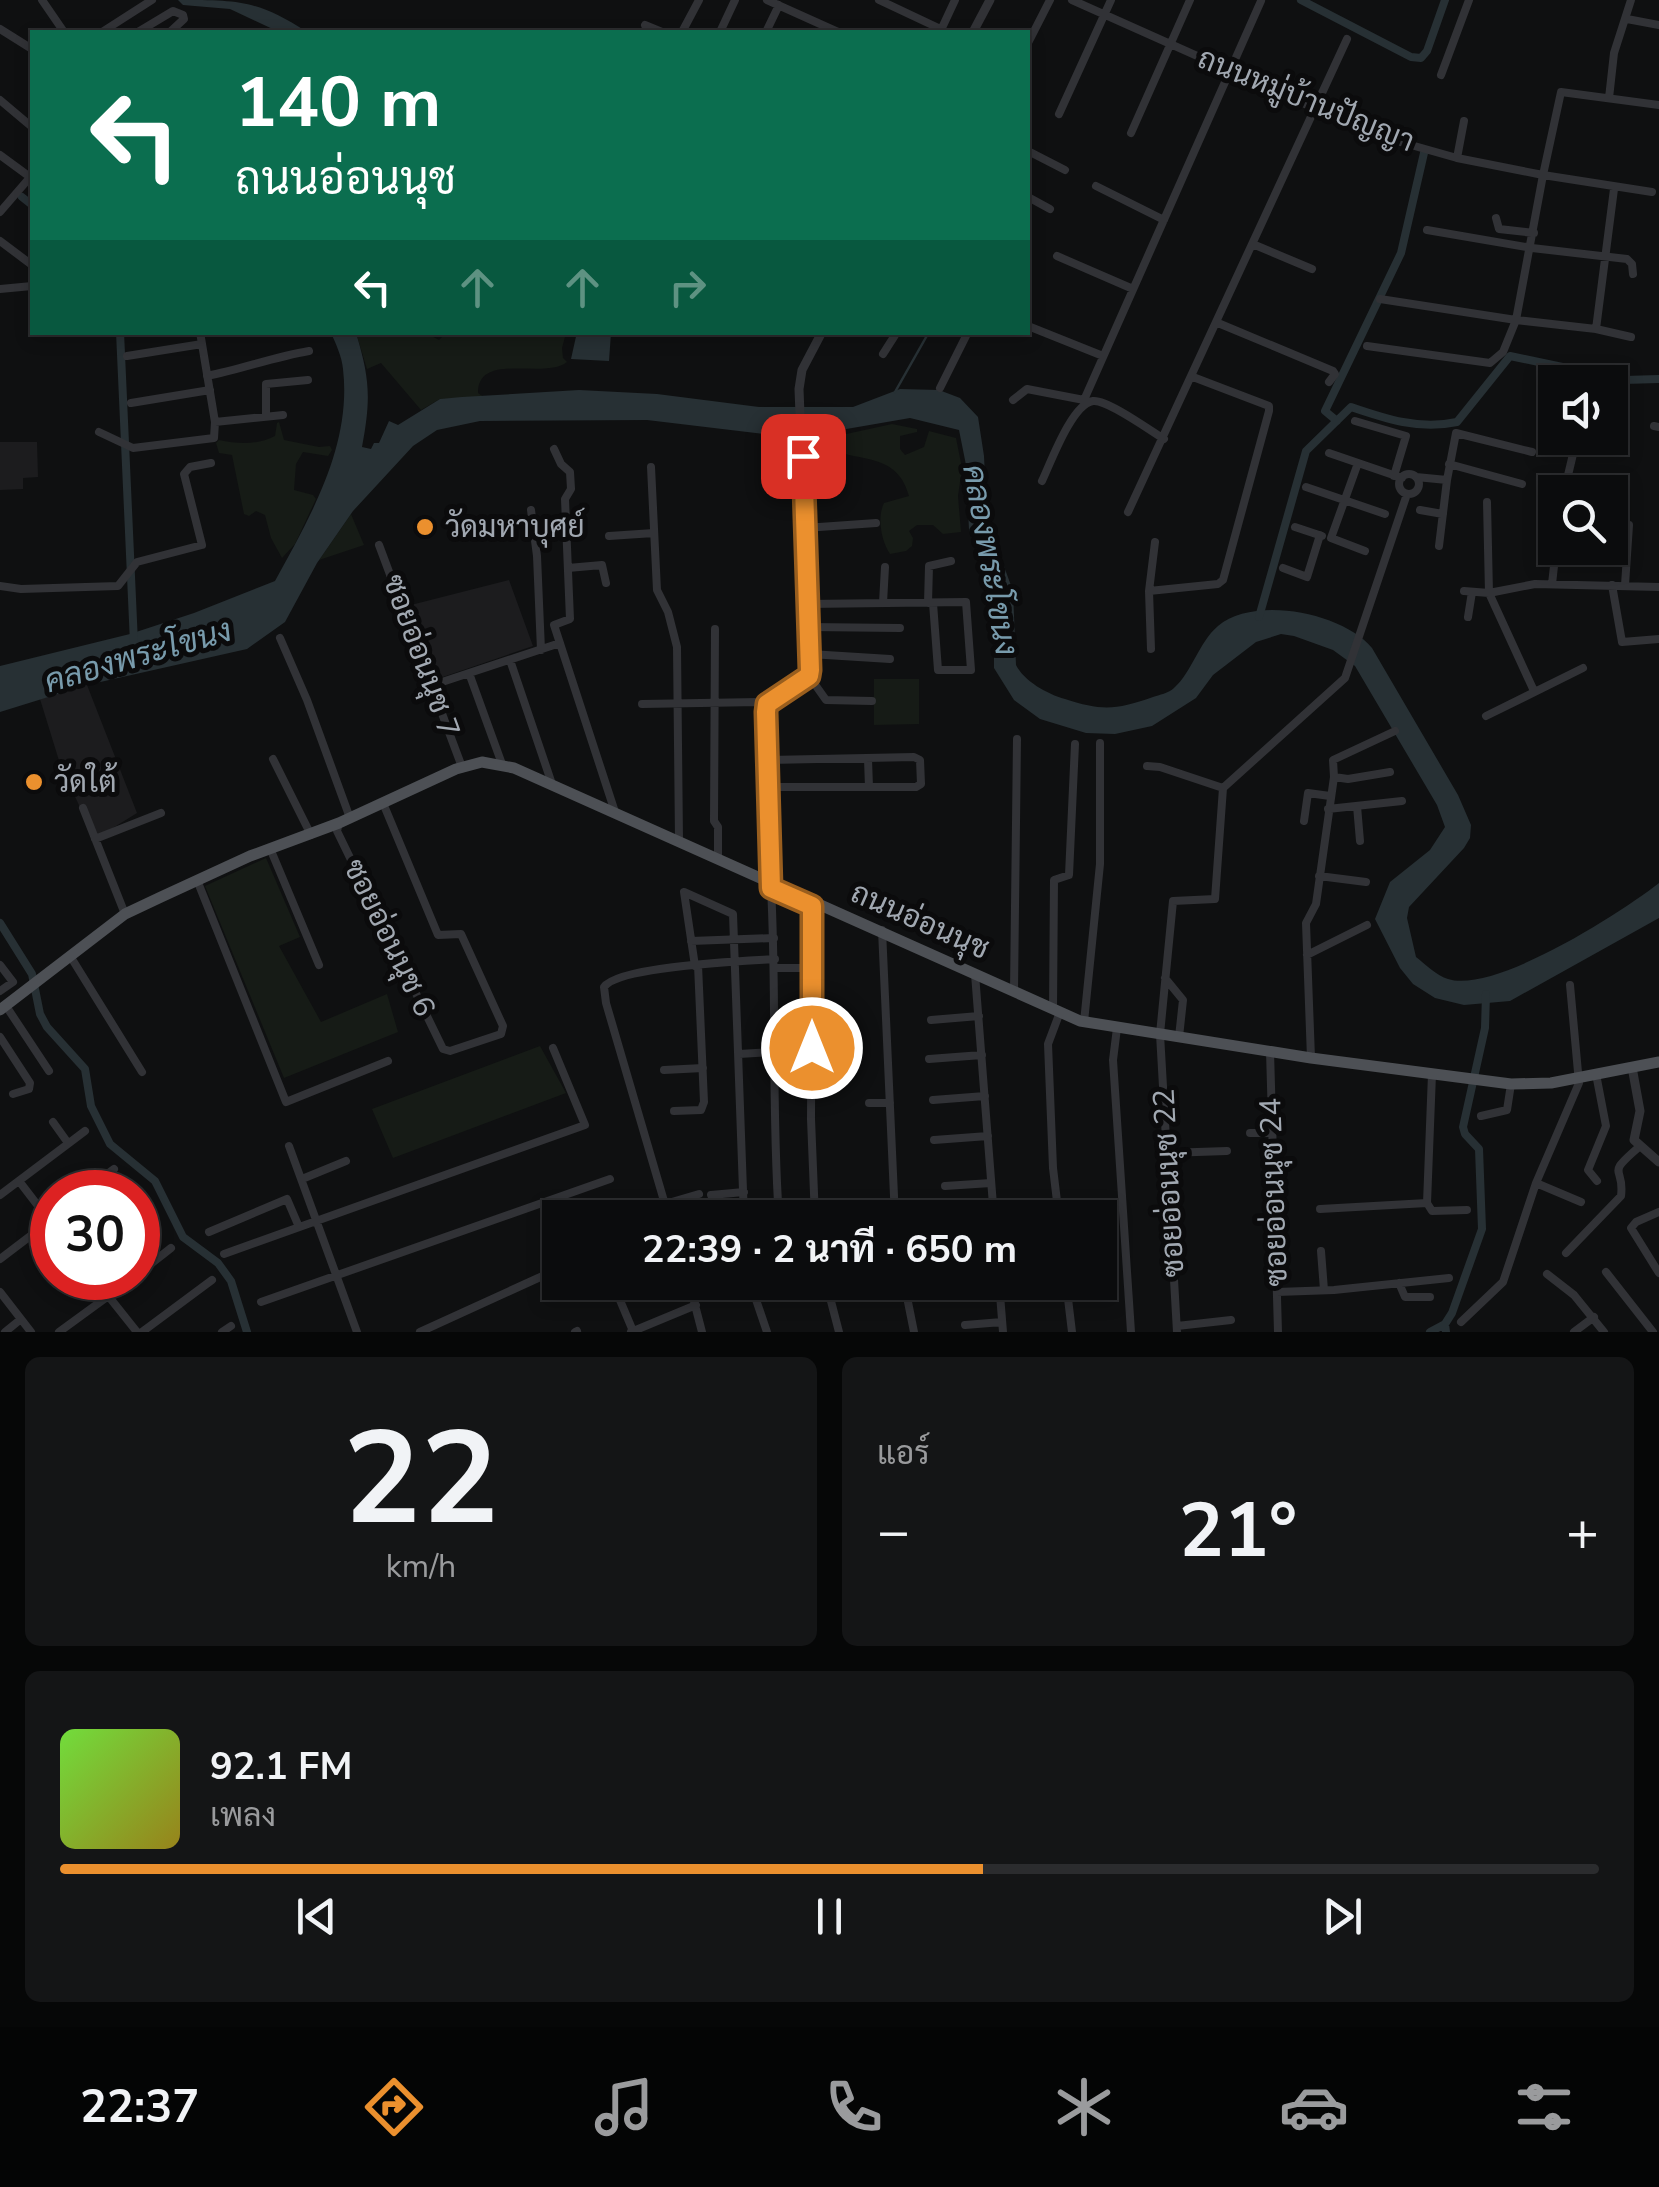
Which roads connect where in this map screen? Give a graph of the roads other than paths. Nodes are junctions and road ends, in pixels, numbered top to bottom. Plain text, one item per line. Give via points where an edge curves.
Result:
1 (42, 0) edge
2 (152, 0) edge
3 (699, 0) edge
4 (735, 0) edge
5 (767, 0) edge
6 (879, 0) edge
7 (904, 0) edge
8 (955, 0) edge
9 (990, 0) edge
10 (1050, 0) edge
11 (1072, 0) edge
12 (1110, 0) edge
13 (1190, 0) edge
14 (1261, 0) edge
15 (1468, 0) edge
16 (1631, 0) edge
17 (778, 6) junction
18 (899, 10) junction
19 (1104, 14) junction
20 (1627, 19) junction
21 (813, 20) junction
22 (646, 25) dead end
23 (1659, 25) edge
24 (0, 29) edge
25 (63, 30) edge
26 (105, 30) edge
27 (142, 30) edge
28 (172, 30) edge
29 (657, 30) edge
30 (683, 30) edge
31 (721, 30) edge
32 (767, 30) edge
33 (809, 30) edge
34 (834, 30) edge
35 (942, 30) edge
36 (944, 30) edge
37 (974, 30) edge
38 (1030, 38) edge
39 (1348, 39) dead end
40 (1171, 43) junction
41 (30, 48) edge
42 (1230, 72) junction
43 (1441, 74) dead end
44 (1608, 98) junction
45 (0, 100) edge
46 (1659, 104) edge
47 (1317, 110) junction
48 (1059, 114) dead end
49 (1464, 121) dead end
50 (30, 125) edge
51 (1131, 133) dead end
52 (1030, 152) edge
53 (0, 156) edge
54 (1457, 158) junction
55 (1065, 170) dead end
56 (30, 175) edge
57 (1543, 175) junction
58 (30, 177) edge
59 (1096, 186) dead end
60 (1614, 189) junction
61 (1652, 192) dead end
62 (1030, 198) edge
63 (1050, 209) dead end
64 (0, 212) edge
65 (1496, 218) dead end
66 (1164, 220) junction
67 (1428, 230) dead end
68 (1534, 233) junction
69 (0, 241) edge
70 (1255, 245) junction
71 (1532, 248) junction
72 (1057, 256) dead end
73 (1605, 259) junction
74 (30, 264) edge
75 (1312, 270) dead end
76 (1633, 274) dead end
77 (30, 286) edge
78 (0, 289) edge
79 (1133, 289) junction
80 (1380, 299) dead end
81 (1516, 320) junction
82 (1218, 323) junction
83 (1030, 327) edge
84 (1596, 330) junction
85 (200, 335) edge
86 (820, 335) edge
87 (895, 335) edge
88 (966, 335) edge
89 (1631, 337) dead end
90 (202, 344) junction
91 (1367, 346) dead end
92 (309, 351) dead end
93 (883, 354) dead end
94 (127, 356) dead end
95 (1103, 356) junction
96 (207, 376) junction
97 (1193, 377) junction
98 (308, 380) dead end
99 (1330, 382) dead end
100 (940, 388) dead end
101 (210, 390) junction
102 (1013, 400) dead end
103 (131, 403) dead end
104 (283, 415) dead end
105 (266, 416) junction
106 (1355, 421) dead end
107 (215, 422) junction
108 (100, 432) dead end
109 (1164, 439) junction
110 (554, 449) dead end
111 (1329, 452) dead end
112 (1532, 452) dead end
113 (211, 463) dead end
114 (1358, 463) junction
115 (1449, 464) junction
116 (650, 467) dead end
117 (1398, 477) junction
118 (1416, 477) junction
119 (1042, 480) dead end
120 (1447, 480) junction
121 (1522, 484) dead end
122 (1306, 487) dead end
123 (1407, 494) junction
124 (1344, 500) junction
125 (1487, 502) dead end
126 (531, 510) dead end
127 (1420, 510) dead end
128 (1128, 512) dead end
129 (1385, 514) dead end
130 (1443, 514) junction
131 (876, 523) dead end
132 (1295, 527) dead end
133 (805, 528) junction
134 (654, 533) junction
135 (1320, 535) junction
136 (609, 536) dead end
137 (1330, 538) junction
138 (1155, 542) dead end
139 (379, 544) dead end
140 (1439, 546) dead end
141 (1365, 551) dead end
142 (950, 560) dead end
143 (1554, 565) edge
144 (1626, 565) edge
145 (885, 567) dead end
146 (568, 568) junction
147 (1283, 568) dead end
148 (606, 584) dead end
149 (1552, 584) junction
150 (1612, 585) junction
151 (1625, 585) junction
152 (0, 586) edge
153 (1659, 587) edge
154 (1149, 591) junction
155 (1489, 592) junction
156 (883, 603) junction
157 (930, 603) junction
158 (808, 604) junction
159 (1468, 617) dead end
160 (809, 627) junction
161 (900, 628) dead end
162 (715, 629) dead end
163 (280, 638) dead end
164 (1659, 638) edge
165 (560, 643) junction
166 (1151, 649) dead end
167 (541, 650) junction
168 (810, 654) junction
169 (890, 659) dead end
170 (510, 660) junction
171 (1583, 668) dead end
172 (468, 674) junction
173 (809, 676) junction
174 (432, 685) junction
175 (1534, 691) junction
176 (872, 701) dead end
177 (678, 702) junction
178 (715, 703) junction
179 (642, 704) dead end
180 (767, 704) junction
181 (1486, 716) dead end
182 (1395, 731) dead end
183 (1018, 738) dead end
184 (1100, 743) dead end
185 (1075, 744) dead end
186 (273, 759) dead end
187 (868, 759) junction
188 (769, 760) junction
189 (502, 764) junction
190 (1147, 766) dead end
191 (462, 767) junction
192 (1390, 772) dead end
193 (1334, 778) junction
194 (552, 784) junction
195 (769, 786) junction
196 (869, 787) junction
197 (1223, 788) junction
198 (1330, 796) junction
199 (1402, 801) dead end
200 (384, 805) junction
201 (1357, 806) junction
202 (83, 808) dead end
203 (1328, 809) junction
204 (615, 812) junction
205 (161, 813) dead end
206 (1304, 821) dead end
207 (342, 824) junction
208 (311, 835) junction
209 (95, 839) junction
210 (679, 841) junction
211 (1360, 841) dead end
212 (272, 853) junction
213 (251, 858) junction
214 (718, 858) junction
215 (1319, 876) junction
216 (198, 882) junction
217 (1366, 882) dead end
218 (771, 885) junction
219 (812, 903) junction
220 (127, 916) junction
221 (1366, 925) dead end
222 (882, 934) junction
223 (734, 937) junction
224 (774, 938) junction
225 (691, 940) junction
226 (1307, 955) junction
227 (70, 958) junction
228 (736, 962) junction
229 (775, 963) junction
230 (0, 965) edge
231 (319, 965) dead end
232 (696, 966) junction
233 (812, 968) junction
234 (976, 976) junction
235 (1165, 978) junction
236 (1570, 985) dead end
237 (1014, 990) junction
238 (0, 991) edge
239 (4, 1010) edge
240 (1057, 1013) junction
241 (979, 1016) junction
242 (931, 1020) dead end
243 (1084, 1022) junction
244 (1117, 1031) junction
245 (0, 1037) edge
246 (1160, 1037) junction
247 (1179, 1037) junction
248 (553, 1048) dead end
249 (774, 1052) junction
250 (739, 1054) junction
251 (982, 1054) junction
252 (1270, 1054) junction
253 (1311, 1058) junction
254 (929, 1059) dead end
255 (388, 1062) dead end
256 (1659, 1065) edge
257 (702, 1068) junction
258 (49, 1070) dead end
259 (664, 1070) dead end
260 (1632, 1070) junction
261 (142, 1072) dead end
262 (1432, 1077) junction
263 (1596, 1077) junction
264 (1580, 1080) junction
265 (1511, 1087) junction
266 (14, 1094) dead end
267 (985, 1096) junction
268 (933, 1100) dead end
269 (890, 1102) junction
270 (869, 1103) dead end
271 (674, 1110) dead end
272 (1481, 1116) dead end
273 (52, 1122) dead end
274 (86, 1131) dead end
275 (1250, 1133) dead end
276 (1272, 1133) junction
277 (988, 1136) junction
278 (934, 1140) dead end
279 (68, 1143) junction
280 (290, 1146) dead end
281 (1639, 1147) junction
282 (1227, 1152) dead end
283 (1167, 1153) junction
284 (346, 1162) dead end
285 (1659, 1162) edge
286 (302, 1179) junction
287 (610, 1179) dead end
288 (19, 1180) junction
289 (1597, 1181) dead end
290 (991, 1183) junction
291 (1536, 1183) junction
292 (944, 1186) dead end
293 (744, 1192) junction
294 (30, 1194) edge
295 (698, 1194) dead end
296 (0, 1195) edge
297 (711, 1195) dead end
298 (664, 1200) edge
299 (678, 1200) edge
300 (744, 1200) edge
301 (778, 1200) edge
302 (813, 1200) edge
303 (894, 1200) edge
304 (992, 1200) edge
305 (1057, 1200) edge
306 (1581, 1202) dead end
307 (1428, 1203) junction
308 (1320, 1209) dead end
309 (1467, 1210) dead end
310 (1659, 1212) edge
311 (318, 1220) junction
312 (299, 1227) junction
313 (210, 1232) dead end
314 (30, 1236) edge
315 (171, 1248) dead end
316 (1321, 1251) dead end
317 (1566, 1253) dead end
318 (224, 1254) dead end
319 (160, 1257) edge
320 (0, 1259) edge
321 (1606, 1272) dead end
322 (1659, 1273) edge
323 (1547, 1274) dead end
324 (336, 1275) junction
325 (542, 1276) edge
326 (1449, 1278) dead end
327 (212, 1280) dead end
328 (1399, 1284) junction
329 (1280, 1288) junction
330 (1324, 1290) junction
331 (0, 1292) edge
332 (1430, 1297) dead end
333 (103, 1300) edge
334 (111, 1300) edge
335 (620, 1300) edge
336 (694, 1300) edge
337 (756, 1300) edge
338 (831, 1300) edge
339 (908, 1300) edge
340 (1000, 1300) edge
341 (1068, 1300) edge
342 (261, 1302) dead end
343 (622, 1305) junction
344 (696, 1305) junction
345 (610, 1310) dead end
346 (1594, 1318) junction
347 (21, 1319) junction
348 (1231, 1320) dead end
349 (1462, 1322) dead end
350 (965, 1325) dead end
351 (231, 1326) dead end
352 (1002, 1327) edge
353 (1177, 1329) edge
354 (1652, 1330) edge
355 (635, 1331) edge
356 (5, 1332) edge
357 (31, 1332) edge
358 (60, 1332) edge
359 (139, 1332) edge
360 (222, 1332) edge
361 (357, 1332) edge
362 (420, 1332) edge
363 (702, 1332) edge
364 (767, 1332) edge
365 (839, 1332) edge
366 (914, 1332) edge
367 (1072, 1332) edge
368 (1131, 1332) edge
369 (1278, 1332) edge
370 (1574, 1332) edge
371 (1604, 1332) edge

1 - 25 street
2 - 26 street
3 - 30 street
4 - 31 street
5 - 17 street
6 - 18 street
7 - 18 street
8 - 36 street
9 - 37 street
10 - 38 street
11 - 19 street, ถนนหมู่บ้านปัญญา
12 - 19 street
13 - 40 street
14 - 42 street
15 - 43 street
16 - 20 street
17 - 21 street
17 - 32 street
18 - 35 street
19 - 40 street, ถนนหมู่บ้านปัญญา
19 - 48 street
20 - 23 street
20 - 44 street
21 - 33 street
21 - 34 street
22 - 29 street
24 - 41 street
27 - 28 street via 173,12 184,15
39 - 47 street
40 - 42 street, ถนนหมู่บ้านปัญญา
40 - 51 street
42 - 47 street, ถนนหมู่บ้านปัญญา
42 - 66 street
44 - 46 street
44 - 57 street via 1559,94
45 - 50 street
47 - 54 street, ถนนหมู่บ้านปัญญา
47 - 70 street
49 - 54 street
52 - 55 street
53 - 56 street
54 - 57 street, ถนนหมู่บ้านปัญญา
57 - 60 street, ถนนหมู่บ้านปัญญา
57 - 68 street
58 - 64 street
59 - 66 street
60 - 61 street, ถนนหมู่บ้านปัญญา
60 - 73 street
62 - 63 street
65 - 68 street via 1499,229
66 - 79 street
67 - 71 street
68 - 71 street
69 - 74 street
70 - 75 street
70 - 82 street
71 - 73 street
71 - 81 street
72 - 79 street
73 - 76 street via 1630,260
73 - 84 street
77 - 78 street
79 - 95 street
80 - 81 street
81 - 84 street
81 - 91 street via 1504,352 1490,363
82 - 97 street
82 - 99 street via 1333,371
83 - 95 street
84 - 89 street
85 - 90 street
86 - 133 street via 802,370
87 - 93 street
88 - 100 street
90 - 94 street
90 - 96 street
92 - 96 street
95 - 102 street via 1084,400 1027,388
96 - 101 street
97 - 109 street
97 - 154 street via 1268,405 1267,420 1222,582
98 - 105 street via 266,384
101 - 103 street
101 - 107 street
104 - 105 street
105 - 107 street
106 - 117 street via 1406,436
107 - 108 street via 213,438 133,448
109 - 119 street via 1104,403 1090,402 1076,411
109 - 128 street
110 - 146 street via 570,472
111 - 114 street
112 - 115 street via 1456,433
113 - 152 street via 184,474 202,544 138,562 116,586
114 - 117 street
114 - 124 street
115 - 120 street
115 - 121 street
116 - 134 street
117 - 118 street
117 - 123 street
118 - 120 street
118 - 123 street via 1418,489
120 - 130 street
122 - 124 street
123 - 197 street via 1346,678
124 - 129 street
124 - 137 street
125 - 155 street
126 - 167 street
127 - 130 street
130 - 140 street
131 - 133 street
132 - 135 street
133 - 158 street
134 - 136 street
134 - 177 street via 658,590 677,647
135 - 137 street
135 - 147 street via 1307,577
137 - 141 street
138 - 154 street
139 - 174 street, ซอยอ่อนนุช 7
142 - 157 street via 929,566
143 - 149 street
144 - 151 street
145 - 156 street
146 - 148 street via 602,565
146 - 165 street via 570,619 554,625
149 - 150 street
149 - 155 street
150 - 151 street
150 - 164 street via 1622,642
151 - 153 street
154 - 166 street
155 - 159 street via 1468,592
155 - 175 street
156 - 157 street
156 - 158 street
157 - 157 street via 967,602 971,670 938,670
158 - 160 street
160 - 161 street
160 - 168 street
162 - 178 street
163 - 207 street, ซอยอ่อนนุช 6 via 307,700
165 - 167 street
165 - 204 street
167 - 170 street
168 - 169 street
168 - 173 street
170 - 172 street
170 - 194 street
171 - 175 street
172 - 174 street
172 - 189 street
173 - 176 street via 826,700
173 - 180 street
174 - 191 street, ซอยอ่อนนุช 7
175 - 181 street
177 - 178 street
177 - 179 street
177 - 210 street
178 - 180 street
178 - 214 street
180 - 188 street
182 - 193 street via 1334,759
183 - 237 street
184 - 243 street via 1100,864
185 - 240 street via 1069,876 1054,880
186 - 208 street
187 - 188 street
187 - 196 street
187 - 196 street via 919,759 920,784
188 - 195 street
189 - 191 main road, ถนนอ่อนนุช
189 - 194 main road, ถนนอ่อนนุช
190 - 197 street
191 - 200 main road, ถนนอ่อนนุช
192 - 193 street
193 - 198 street
194 - 204 main road, ถนนอ่อนนุช
195 - 196 street
195 - 218 street
197 - 235 street, ซอยอ่อนนุช 22 via 1215,899 1172,901
198 - 203 street
198 - 206 street via 1308,793
199 - 201 street
200 - 207 main road, ถนนอ่อนนุช
200 - 207 main road, ถนนอ่อนนุช
200 - 207 street, ซอยอ่อนนุช 6 via 438,936 461,934 501,1034 446,1051
200 - 218 main road, ถนนอ่อนนุช via 464,772 501,770
201 - 203 street
201 - 211 street
202 - 209 street
203 - 215 street
204 - 210 main road, ถนนอ่อนนุช
205 - 209 street
207 - 208 main road, ถนนอ่อนนุช
207 - 212 main road, ถนนอ่อนนุช
208 - 213 main road, ถนนอ่อนนุช
209 - 220 street
210 - 214 main road, ถนนอ่อนนุช
212 - 213 main road, ถนนอ่อนนุช
212 - 231 street
213 - 216 main road, ถนนอ่อนนุช
214 - 218 main road, ถนนอ่อนนุช
215 - 217 street
215 - 226 street via 1306,924
216 - 220 main road, ถนนอ่อนนุช
216 - 255 street via 286,1102
218 - 219 main road, ถนนอ่อนนุช
218 - 224 street
219 - 222 main road, ถนนอ่อนนุช
219 - 233 street
220 - 227 main road, ถนนอ่อนนุช
221 - 226 street
222 - 234 main road, ถนนอ่อนนุช
222 - 269 street
223 - 224 street
223 - 225 street
223 - 225 street via 732,912 684,892
223 - 228 street
224 - 229 street
225 - 232 street
226 - 253 street
227 - 239 main road, ถนนอ่อนนุช
227 - 261 street
228 - 229 street
228 - 232 street
228 - 250 street
229 - 233 street
229 - 249 street
230 - 238 street via 12,982
232 - 257 street
232 - 298 street via 638,972 604,986
233 - 302 street
234 - 237 main road, ถนนอ่อนนุช
234 - 240 main road, ถนนอ่อนนุช
234 - 241 street
235 - 246 street, ซอยอ่อนนุช 22
235 - 247 street via 1183,1000
236 - 264 street
237 - 240 main road, ถนนอ่อนนุช
239 - 258 street
240 - 243 main road, ถนนอ่อนนุช
240 - 244 main road, ถนนอ่อนนุช via 1083,1027
240 - 305 street via 1048,1044
241 - 242 street
241 - 251 street
243 - 244 main road, ถนนอ่อนนุช
244 - 246 main road, ถนนอ่อนนุช
244 - 368 street
245 - 266 street via 30,1083
246 - 247 main road, ถนนอ่อนนุช
246 - 252 main road, ถนนอ่อนนุช
246 - 283 street, ซอยอ่อนนุช 22
247 - 252 main road, ถนนอ่อนนุช
248 - 311 street via 585,1125
249 - 250 street
249 - 301 street
250 - 293 street
251 - 254 street
251 - 267 street
252 - 253 main road, ถนนอ่อนนุช
252 - 262 main road, ถนนอ่อนนุช
252 - 276 street, ซอยอ่อนนุช 24
253 - 262 main road, ถนนอ่อนนุช
256 - 260 main road, ถนนอ่อนนุช
257 - 259 street
257 - 271 street via 701,1110
260 - 263 main road, ถนนอ่อนนุช
260 - 281 street via 1640,1112 1633,1137
262 - 265 main road, ถนนอ่อนนุช
262 - 307 street
263 - 264 main road, ถนนอ่อนนุช
263 - 289 street via 1606,1126 1588,1170
264 - 265 main road, ถนนอ่อนนุช
264 - 291 street
265 - 272 street via 1507,1110
267 - 268 street
267 - 277 street
269 - 270 street
269 - 303 street
273 - 279 street
274 - 279 street
275 - 276 street
276 - 329 street, ซอยอ่อนนุช 24
277 - 278 street
277 - 290 street
279 - 288 street
280 - 286 street
281 - 285 street
281 - 317 street via 1618,1166 1620,1196
282 - 283 street
283 - 353 street, ซอยอ่อนนุช 22
284 - 286 street
286 - 311 street
287 - 324 street
288 - 294 street
288 - 296 street
290 - 292 street
290 - 304 street
291 - 306 street
291 - 349 street via 1503,1282
293 - 297 street
293 - 300 street
295 - 299 street
307 - 308 street
307 - 309 street via 1432,1212
310 - 322 street via 1631,1228
311 - 312 street
311 - 324 street
312 - 313 street via 287,1198
312 - 318 street
314 - 320 street
315 - 319 street
316 - 330 street
321 - 354 street
323 - 346 street
324 - 342 street
324 - 361 street
325 - 362 street
326 - 328 street
327 - 359 street
328 - 330 street
328 - 332 street via 1404,1297
329 - 330 street
329 - 369 street, ซอยอ่อนนุช 24
331 - 347 street
333 - 358 street
334 - 359 street
335 - 343 street
336 - 344 street
337 - 364 street
338 - 365 street
339 - 366 street
340 - 352 street
341 - 367 street
343 - 345 street
343 - 355 street
344 - 355 street
344 - 363 street
346 - 370 street
346 - 371 street
347 - 356 street
347 - 357 street
348 - 353 street
350 - 352 street
351 - 360 street

